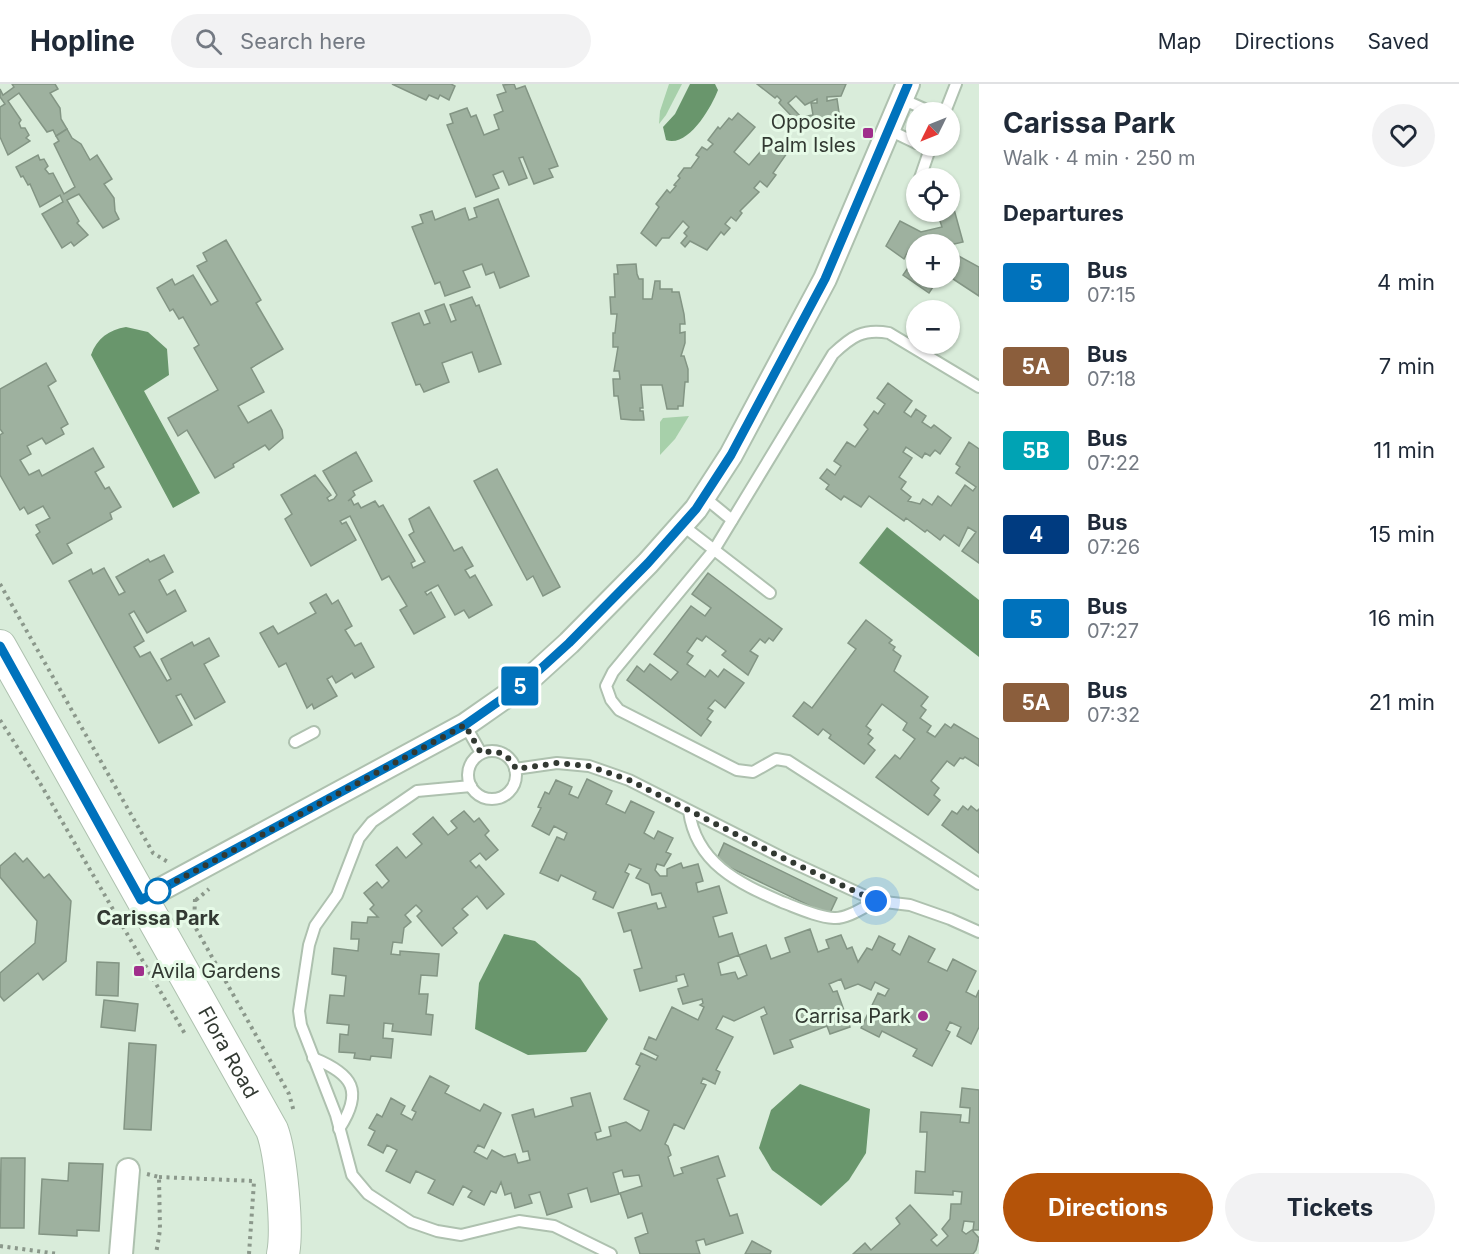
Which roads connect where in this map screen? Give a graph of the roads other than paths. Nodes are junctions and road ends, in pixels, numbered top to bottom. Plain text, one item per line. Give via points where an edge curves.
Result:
1 (956, 84) edge
2 (905, 91) edge
3 (919, 102) edge
4 (949, 102) edge
5 (889, 130) junction
6 (906, 138) edge
7 (979, 387) edge
8 (704, 497) junction
9 (732, 519) junction
10 (682, 525) junction
11 (714, 550) junction
12 (770, 593) dead end
13 (0, 646) edge
14 (465, 725) junction
15 (314, 732) dead end
16 (295, 742) dead end
17 (481, 753) junction
18 (516, 769) junction
19 (471, 786) junction
20 (689, 811) junction
21 (979, 884) edge
22 (141, 900) junction
23 (876, 901) junction
24 (979, 933) edge
25 (313, 1058) junction
26 (339, 1129) junction
27 (128, 1170) road end
28 (121, 1254) edge
29 (283, 1254) edge
30 (611, 1254) edge

1 - 4 lane
2 - 3 lane
2 - 5 street
5 - 6 lane
5 - 8 street via 825,279 731,455
7 - 9 lane via 889,333 872,330 852,337 833,354
8 - 9 lane
8 - 10 street
9 - 11 lane
10 - 11 lane
10 - 14 street via 569,643 525,683
11 - 12 lane
11 - 21 lane via 613,672 606,686 611,700 620,710 737,770 753,772 776,759 788,761
13 - 22 street, Flora Road
14 - 17 lane
14 - 22 street
15 - 16 lane
17 - 18 lane via 502,753
17 - 19 lane via 469,767
18 - 19 lane via 516,778 506,795 486,798
18 - 20 lane via 557,763 589,766 629,780
19 - 25 lane via 417,791 372,822 359,838 337,895 315,926 309,945 299,1011
20 - 23 lane
20 - 23 lane via 692,831 704,852 742,884 802,910 835,918
22 - 29 street, Flora Road via 272,1130 285,1231
23 - 24 lane via 910,905
25 - 26 lane
25 - 26 lane via 332,1066 350,1084 353,1103
26 - 30 lane via 352,1175 368,1194 411,1222 461,1235 519,1221 554,1226
27 - 28 street

